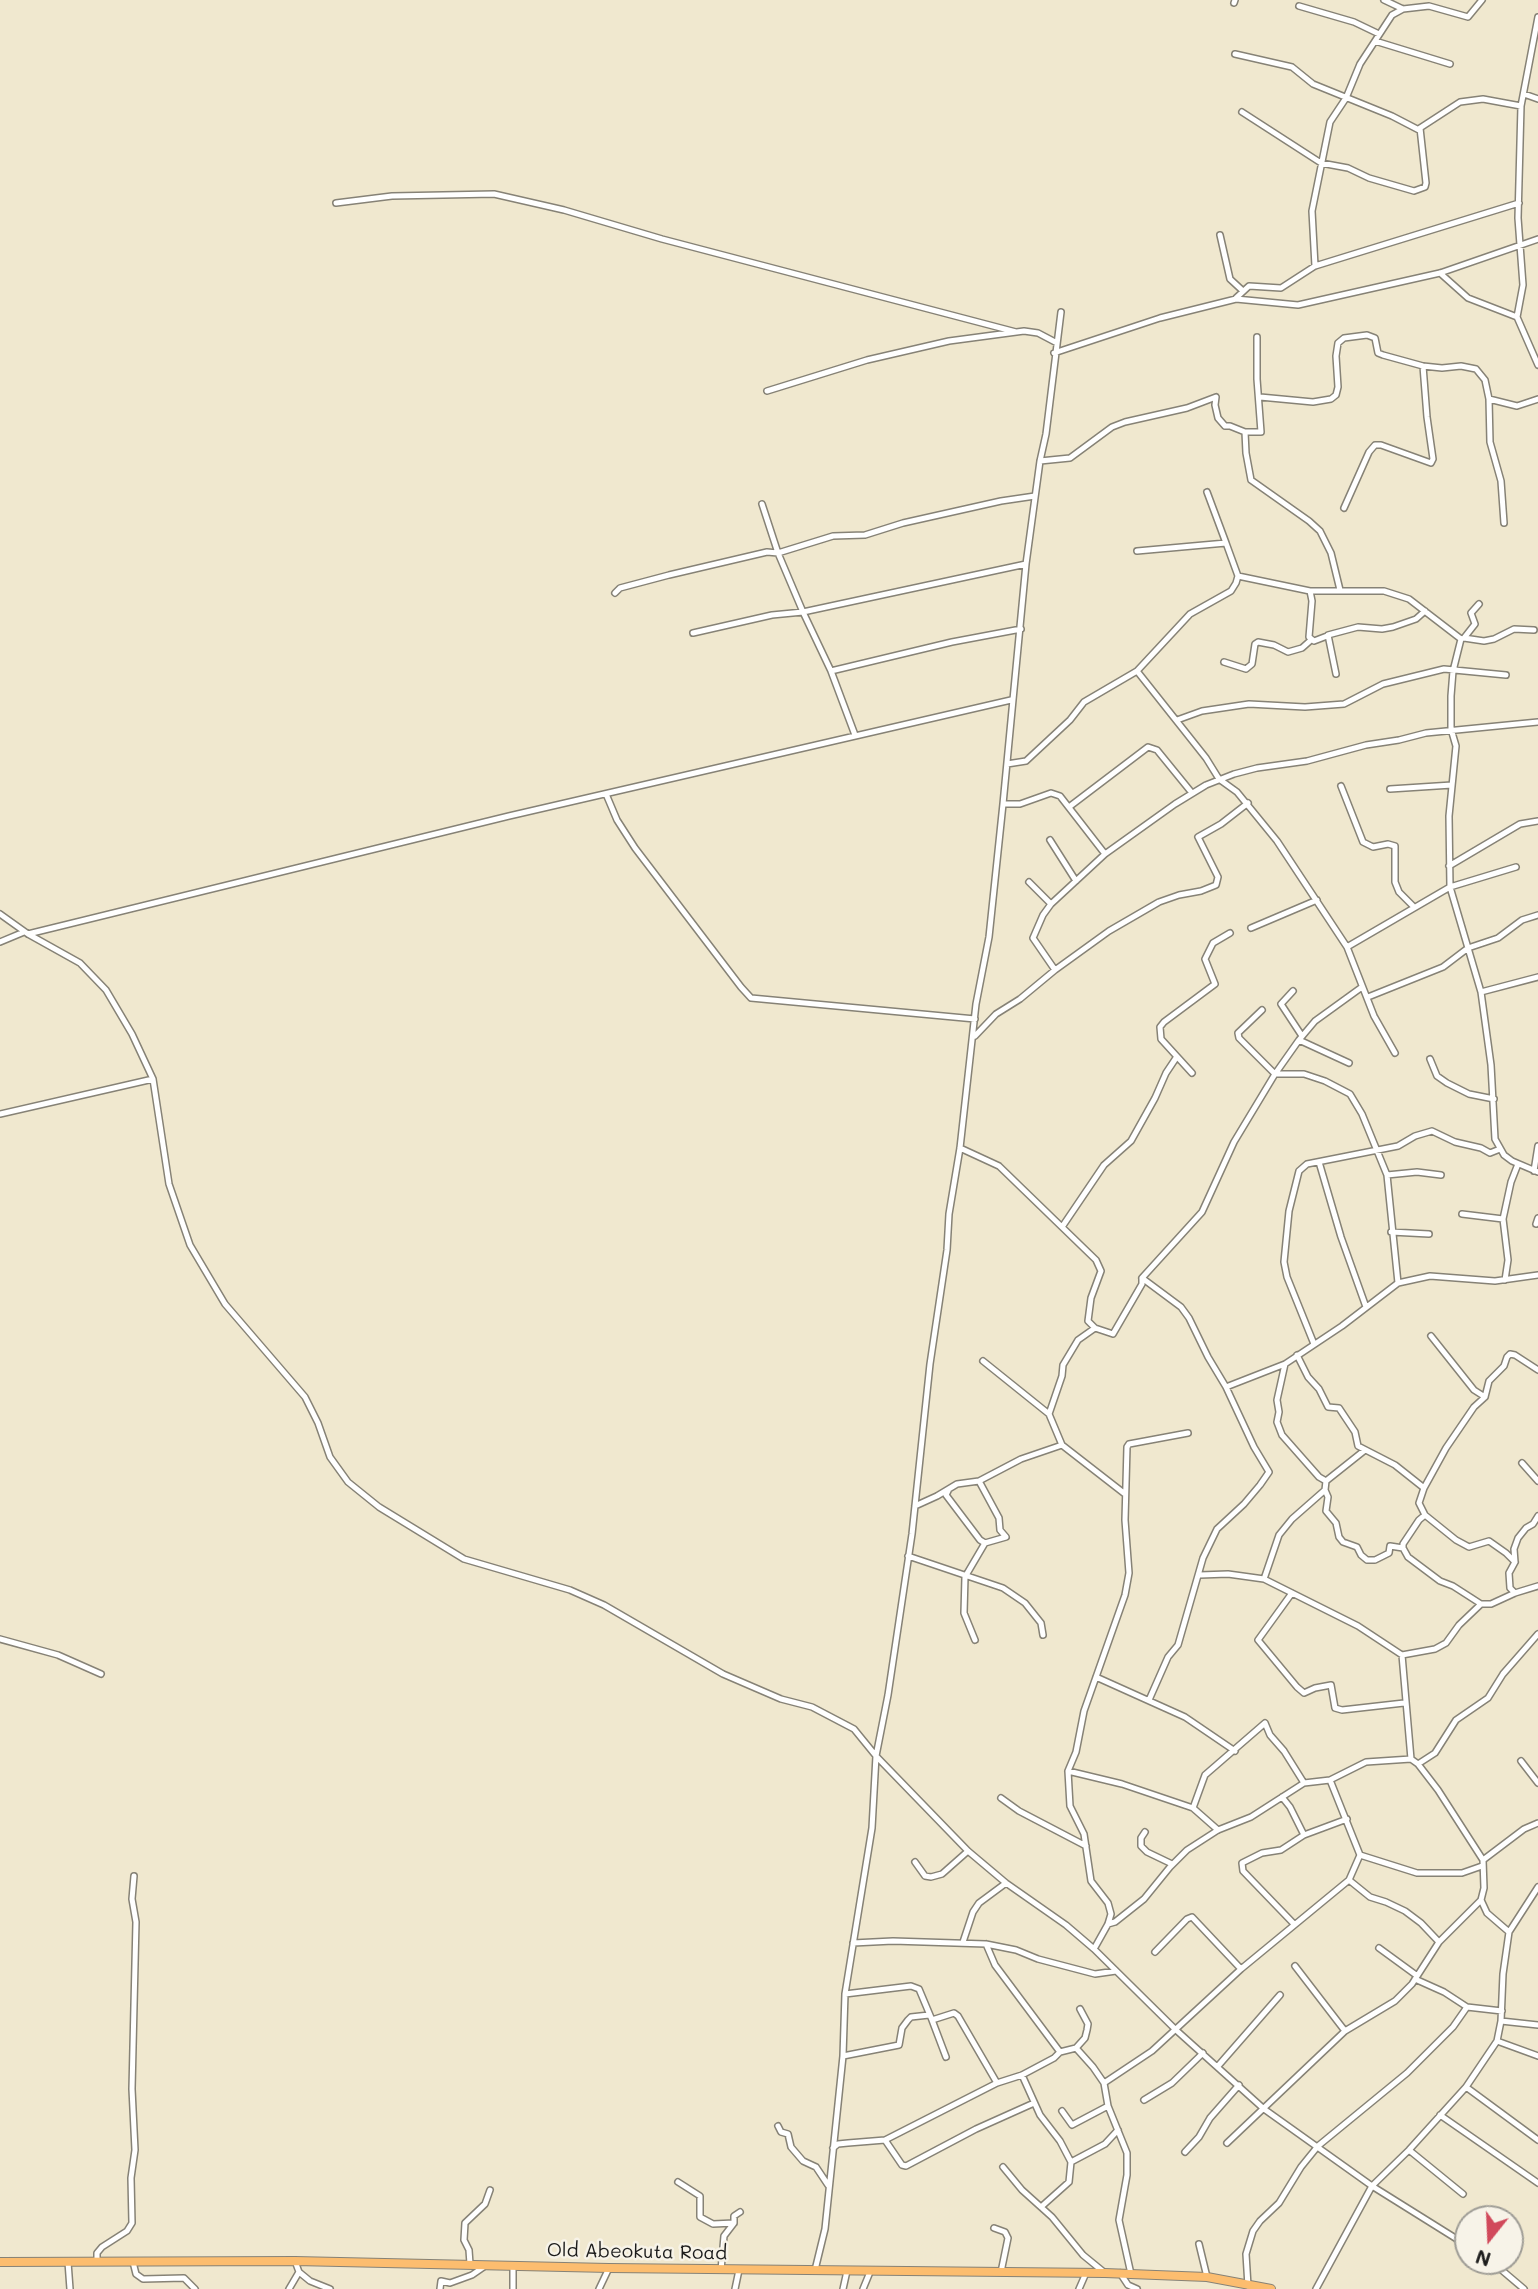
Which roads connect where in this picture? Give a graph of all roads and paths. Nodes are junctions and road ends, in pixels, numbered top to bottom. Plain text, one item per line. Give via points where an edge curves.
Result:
1 (1384, 0) edge
2 (1482, 0) edge
3 (1299, 6) dead end
4 (1403, 9) junction
5 (1538, 17) edge
6 (1380, 34) junction
7 (1375, 41) junction
8 (1235, 54) dead end
9 (1450, 64) dead end
10 (1530, 64) junction
11 (1538, 65) edge
12 (1524, 94) junction
13 (1346, 98) junction
14 (1538, 99) edge
15 (1521, 106) junction
16 (1242, 112) dead end
17 (1419, 130) junction
18 (1321, 163) junction
19 (336, 203) dead end
20 (1519, 203) junction
21 (1220, 235) dead end
22 (1538, 239) edge
23 (1520, 245) junction
24 (1315, 266) junction
25 (1440, 273) junction
26 (1243, 291) junction
27 (1236, 299) junction
28 (1060, 312) dead end
29 (1517, 317) junction
30 (1016, 332) junction
31 (1257, 337) dead end
32 (1057, 343) junction
33 (1054, 354) junction
34 (1538, 365) edge
35 (1423, 366) junction
36 (767, 391) dead end
37 (1260, 397) junction
38 (1538, 398) edge
39 (1489, 400) junction
40 (1245, 432) junction
41 (1040, 461) junction
42 (1207, 492) dead end
43 (1035, 495) junction
44 (762, 504) dead end
45 (1344, 508) dead end
46 (1504, 523) dead end
47 (1226, 543) junction
48 (1137, 551) dead end
49 (778, 553) junction
50 (1026, 564) junction
51 (1238, 576) junction
52 (1340, 590) junction
53 (1310, 591) junction
54 (615, 593) dead end
55 (1479, 604) dead end
56 (1424, 611) junction
57 (803, 612) junction
58 (1021, 629) junction
59 (1534, 630) dead end
60 (693, 633) dead end
61 (1327, 636) junction
62 (1463, 638) junction
63 (1311, 640) junction
64 (1224, 662) dead end
65 (1453, 670) junction
66 (831, 671) junction
67 (1137, 671) junction
68 (1336, 674) dead end
69 (1506, 675) dead end
70 (1011, 700) junction
71 (1177, 720) junction
72 (1538, 722) edge
73 (1451, 729) junction
74 (855, 735) junction
75 (1007, 764) junction
76 (1219, 779) junction
77 (1452, 785) junction
78 (1341, 786) dead end
79 (1390, 789) dead end
80 (1192, 793) junction
81 (606, 794) junction
82 (1248, 803) junction
83 (1003, 804) junction
84 (1069, 807) junction
85 (1538, 821) edge
86 (1050, 840) dead end
87 (1105, 855) junction
88 (1449, 866) junction
89 (1516, 867) dead end
90 (1076, 881) junction
91 (1029, 882) dead end
92 (1450, 887) junction
93 (1317, 900) junction
94 (1051, 904) junction
95 (1413, 906) junction
96 (0, 914) edge
97 (1538, 915) edge
98 (1251, 928) dead end
99 (26, 933) junction
100 (1230, 933) dead end
101 (0, 942) edge
102 (1347, 947) junction
103 (1468, 948) junction
104 (1055, 970) junction
105 (1538, 977) edge
106 (1362, 987) junction
107 (1293, 990) dead end
108 (1481, 992) junction
109 (1368, 997) junction
110 (1262, 1010) dead end
111 (975, 1019) junction
112 (974, 1038) junction
113 (1300, 1038) junction
114 (1395, 1053) dead end
115 (1177, 1058) junction
116 (1430, 1059) dead end
117 (1349, 1063) dead end
118 (1192, 1073) dead end
119 (1275, 1074) junction
120 (153, 1079) junction
121 (1494, 1099) junction
122 (0, 1114) edge
123 (1538, 1146) edge
124 (960, 1148) junction
125 (1500, 1149) junction
126 (1378, 1150) junction
127 (1319, 1161) junction
128 (1518, 1164) junction
129 (1536, 1172) edge
130 (1387, 1175) junction
131 (1441, 1175) dead end
132 (1462, 1214) dead end
133 (1503, 1219) junction
134 (1062, 1227) junction
135 (1391, 1232) junction
136 (1429, 1234) dead end
137 (1538, 1275) edge
138 (1142, 1278) junction
139 (1506, 1280) junction
140 (1398, 1283) junction
141 (1366, 1307) junction
142 (1095, 1328) junction
143 (1431, 1336) dead end
144 (1314, 1344) junction
145 (1297, 1355) junction
146 (983, 1361) dead end
147 (1286, 1364) junction
148 (1538, 1370) edge
149 (1226, 1387) junction
150 (1485, 1398) junction
151 (1049, 1414) junction
152 (1188, 1433) dead end
153 (1062, 1445) junction
154 (1365, 1450) junction
155 (1522, 1463) dead end
156 (979, 1481) junction
157 (1326, 1481) junction
158 (1538, 1481) edge
159 (1424, 1488) junction
160 (949, 1490) junction
161 (1325, 1490) junction
162 (1125, 1494) junction
163 (914, 1506) junction
164 (1425, 1514) junction
165 (1538, 1516) edge
166 (985, 1543) junction
167 (1403, 1548) junction
168 (908, 1556) junction
169 (1515, 1562) junction
170 (1199, 1575) junction
171 (965, 1577) junction
172 (1264, 1579) junction
173 (1538, 1586) edge
174 (1292, 1593) junction
175 (1515, 1593) junction
176 (1481, 1604) junction
177 (1538, 1634) edge
178 (1043, 1635) dead end
179 (0, 1639) edge
180 (975, 1640) dead end
181 (1402, 1655) junction
182 (101, 1674) dead end
183 (1096, 1677) junction
184 (1149, 1700) junction
185 (1404, 1703) junction
186 (1235, 1751) junction
187 (876, 1756) junction
188 (1411, 1759) junction
189 (1521, 1761) dead end
190 (1418, 1763) junction
191 (1068, 1771) junction
192 (1330, 1780) junction
193 (1304, 1783) junction
194 (1538, 1783) edge
195 (1282, 1797) junction
196 (1001, 1798) dead end
197 (1193, 1808) junction
198 (1346, 1819) junction
199 (1538, 1823) edge
200 (1218, 1830) junction
201 (1144, 1832) dead end
202 (1304, 1835) junction
203 (1086, 1846) junction
204 (968, 1851) junction
205 (1360, 1855) junction
206 (915, 1862) dead end
207 (1483, 1863) junction
208 (1172, 1864) junction
209 (134, 1876) dead end
210 (1349, 1880) junction
211 (1006, 1883) junction
212 (1537, 1890) edge
213 (1481, 1900) junction
214 (1108, 1924) junction
215 (1294, 1924) junction
216 (1509, 1932) junction
217 (963, 1942) junction
218 (1439, 1942) junction
219 (853, 1943) junction
220 (986, 1944) junction
221 (1379, 1948) dead end
222 (1094, 1950) junction
223 (1155, 1952) dead end
224 (1295, 1966) dead end
225 (1241, 1969) junction
226 (1116, 1971) junction
227 (1416, 1977) junction
228 (845, 1994) junction
229 (1280, 1995) dead end
230 (1467, 2007) junction
231 (1080, 2009) dead end
232 (1502, 2011) junction
233 (930, 2017) junction
234 (1501, 2021) junction
235 (1538, 2025) edge
236 (1176, 2030) junction
237 (1345, 2031) junction
238 (1497, 2041) junction
239 (1076, 2048) junction
240 (1060, 2052) junction
241 (1203, 2053) junction
242 (843, 2056) junction
243 (1538, 2056) edge
244 (946, 2057) dead end
245 (1218, 2066) junction
246 (1022, 2075) junction
247 (997, 2083) junction
248 (1104, 2083) junction
249 (1239, 2085) junction
250 (1466, 2087) junction
251 (1144, 2100) dead end
252 (1034, 2104) junction
253 (1108, 2106) junction
254 (1264, 2109) junction
255 (1062, 2111) dead end
256 (1440, 2115) junction
257 (778, 2126) dead end
258 (1118, 2130) junction
259 (885, 2140) junction
260 (1538, 2140) edge
261 (1227, 2143) dead end
262 (1318, 2146) junction
263 (832, 2148) junction
264 (1409, 2150) junction
265 (1185, 2152) dead end
266 (1071, 2162) junction
267 (1003, 2167) dead end
268 (678, 2182) dead end
269 (1538, 2183) edge
270 (828, 2185) junction
271 (1372, 2186) junction
272 (490, 2190) dead end
273 (1463, 2194) dead end
274 (1041, 2207) junction
275 (740, 2212) dead end
276 (734, 2223) junction
277 (994, 2228) dead end
278 (1454, 2237) edge
279 (1199, 2244) dead end
280 (295, 2261) junction
281 (0, 2262) edge
282 (68, 2262) junction
283 (97, 2262) junction
284 (133, 2262) junction
285 (471, 2264) junction
286 (486, 2265) junction
287 (513, 2265) junction
288 (609, 2268) junction
289 (721, 2270) junction
290 (739, 2270) junction
291 (815, 2270) junction
292 (846, 2271) junction
293 (299, 2272) junction
294 (870, 2272) junction
295 (1001, 2272) junction
296 (1086, 2273) junction
297 (1105, 2273) junction
298 (1120, 2273) junction
299 (1132, 2274) junction
300 (1508, 2275) edge
301 (1207, 2277) junction
302 (1218, 2279) junction
303 (430, 2282) dead end
304 (440, 2287) edge
305 (1250, 2287) edge
306 (70, 2289) edge
307 (195, 2289) edge
308 (289, 2289) edge
309 (330, 2289) edge
310 (513, 2289) edge
311 (598, 2289) edge
312 (735, 2289) edge
313 (843, 2289) edge
314 (863, 2289) edge
315 (1079, 2289) edge
316 (1136, 2289) edge
317 (1215, 2289) edge
318 (1271, 2289) edge
319 (1316, 2289) edge
320 (1524, 2289) edge

1 - 4 street
2 - 4 street via 1468,17 1429,6
3 - 6 street
4 - 6 street via 1392,15
5 - 10 street
6 - 7 street
7 - 9 street
7 - 13 street
8 - 13 street via 1292,67 1313,84
10 - 11 street
10 - 12 street
12 - 14 street
12 - 15 street
13 - 17 street
13 - 18 street via 1330,122
15 - 17 street via 1483,99 1460,102
15 - 20 street
16 - 18 street
17 - 18 street via 1426,183 1420,190
18 - 24 street via 1312,211
19 - 30 street via 391,196 494,194
20 - 23 street
20 - 24 street
21 - 26 street via 1230,279
22 - 23 street
23 - 25 street
23 - 29 street via 1523,285
24 - 26 street via 1281,288 1254,285
25 - 27 street via 1298,305
25 - 29 street via 1468,298
26 - 27 street
27 - 33 street via 1160,318
28 - 32 street
29 - 34 street
30 - 32 street via 1038,333
30 - 36 street via 949,341 867,360
31 - 37 street
32 - 33 street
33 - 41 street
35 - 37 street via 1378,352 1375,338 1367,335 1344,338 1338,343 1338,387 1331,399 1313,402
35 - 39 street via 1476,369 1485,380
35 - 45 street via 1431,463 1375,445
37 - 40 street via 1261,432
38 - 39 street via 1517,405
39 - 46 street via 1490,442 1501,481
40 - 41 street via 1225,426 1218,418 1216,397 1125,422 1070,458
40 - 52 street via 1251,480 1320,531
41 - 43 street
42 - 47 street
43 - 49 street via 865,535 833,536
43 - 50 street
44 - 49 street
47 - 48 street
47 - 51 street
49 - 54 street via 694,569
49 - 57 street
50 - 57 street
50 - 58 street
51 - 53 street
51 - 67 street via 1231,591 1189,614
52 - 53 street
52 - 56 street via 1384,591 1409,599
53 - 63 street
55 - 62 street via 1471,613 1475,624
56 - 61 street via 1393,627 1358,626
56 - 62 street
57 - 60 street
57 - 66 street
58 - 66 street
58 - 70 street
59 - 62 street via 1514,629 1484,641
61 - 63 street
61 - 68 street
62 - 65 street
63 - 64 street via 1288,652 1258,642 1246,669
65 - 69 street
65 - 71 street via 1382,684 1344,704 1249,705 1202,711
65 - 73 street
66 - 74 street
67 - 71 street
67 - 75 street via 1084,702 1026,761
70 - 74 street
70 - 75 street
71 - 76 street
72 - 73 street
73 - 76 street
73 - 77 street via 1456,746
74 - 81 street
75 - 83 street
76 - 80 street
76 - 82 street
77 - 79 street
77 - 88 street
78 - 95 street via 1363,842 1373,847 1395,846 1395,882
80 - 84 street via 1157,750 1148,747
80 - 87 street
81 - 99 street
81 - 111 street via 635,848 751,998
82 - 93 street
82 - 104 street via 1198,837 1218,877 1216,885 1159,902
83 - 84 street via 1020,804 1051,793
83 - 111 street
84 - 87 street
85 - 88 street via 1520,824
86 - 90 street
87 - 90 street
88 - 92 street
89 - 92 street
90 - 94 street
91 - 94 street
92 - 95 street
92 - 103 street
93 - 98 street
93 - 102 street
94 - 104 street via 1033,938
95 - 102 street
96 - 99 street
97 - 103 street via 1522,920 1498,938
99 - 101 street
99 - 120 street via 94,975 132,1034
100 - 115 street via 1213,943 1205,960 1216,984 1160,1027 1161,1039
102 - 106 street
103 - 108 street
103 - 109 street via 1443,967
104 - 112 street via 996,1014
105 - 108 street
106 - 109 street
106 - 113 street via 1315,1021
107 - 113 street via 1281,1004
108 - 121 street
109 - 114 street
110 - 119 street via 1238,1035
111 - 112 street
112 - 124 street
113 - 117 street
113 - 119 street
115 - 118 street
115 - 134 street via 1131,1141 1095,1177
116 - 121 street via 1437,1076 1447,1083
119 - 126 street via 1304,1074 1350,1094
119 - 138 street via 1234,1142 1202,1212
120 - 122 street
120 - 187 street via 169,1184 190,1245 225,1304 306,1397 330,1457 348,1482 379,1507 464,1559 570,1590 604,1605 723,1674 833,1717 854,1729
121 - 125 street via 1493,1133
123 - 129 street
124 - 134 street via 999,1166
124 - 163 street
125 - 126 street via 1490,1153 1432,1131
125 - 128 street
126 - 127 street
126 - 130 street
127 - 141 street
127 - 144 street via 1307,1164 1295,1177 1284,1262
128 - 129 street
128 - 133 street
130 - 131 street
130 - 135 street
132 - 133 street
133 - 139 street
134 - 142 street via 1101,1266 1088,1312 1088,1321
135 - 136 street
135 - 140 street
137 - 139 street
138 - 142 street via 1113,1334
138 - 149 street via 1181,1307
139 - 140 street via 1430,1276
140 - 141 street
141 - 144 street
142 - 151 street via 1078,1340 1063,1365
143 - 150 street
144 - 145 street
145 - 147 street
145 - 154 street via 1328,1407 1339,1408 1355,1432 1358,1446
146 - 151 street
147 - 149 street
147 - 157 street via 1277,1400 1282,1436
148 - 150 street via 1510,1354 1489,1381
149 - 170 street via 1269,1472 1217,1529
150 - 159 street via 1446,1448
151 - 153 street
152 - 162 street via 1129,1444
153 - 156 street
153 - 162 street
154 - 157 street
154 - 159 street via 1395,1465
155 - 158 street
156 - 160 street
156 - 166 street via 1006,1537
157 - 161 street
159 - 164 street via 1419,1503
160 - 163 street
160 - 166 street via 946,1495
161 - 167 street via 1326,1511 1339,1536 1367,1560 1389,1553 1390,1546
161 - 172 street via 1279,1535
162 - 183 street via 1129,1573
163 - 168 street
164 - 167 street
164 - 169 street via 1469,1548 1489,1541
165 - 169 street via 1518,1538
166 - 171 street
167 - 176 street via 1429,1574
168 - 171 street
168 - 187 street
169 - 175 street via 1509,1573
170 - 172 street
170 - 184 street via 1178,1645
171 - 178 street via 990,1583 1026,1603 1041,1623
171 - 180 street via 964,1613
172 - 174 street
173 - 175 street
174 - 181 street via 1358,1626
174 - 185 street via 1258,1640 1297,1688 1304,1693 1331,1685 1335,1708 1342,1710
175 - 176 street
176 - 181 street via 1446,1643
177 - 190 street via 1488,1699 1456,1720 1436,1753
179 - 182 street via 58,1655
181 - 185 street
183 - 184 street
183 - 191 street
184 - 186 street via 1185,1717
185 - 188 street
186 - 193 street via 1265,1723
186 - 197 street via 1205,1775
187 - 204 street
187 - 219 street via 872,1828
188 - 190 street
188 - 192 street via 1366,1762
189 - 194 street
190 - 207 street
191 - 197 street
191 - 203 street via 1070,1806
192 - 193 street
192 - 198 street
193 - 195 street
195 - 200 street via 1251,1817
195 - 202 street
196 - 203 street
197 - 200 street
198 - 202 street
198 - 205 street
199 - 207 street
200 - 208 street
201 - 208 street via 1141,1846
202 - 215 street via 1241,1866
203 - 214 street via 1091,1881 1108,1903
204 - 206 street via 942,1874 931,1877
204 - 211 street
205 - 207 street via 1417,1873 1462,1873
205 - 210 street
207 - 213 street
208 - 214 street via 1144,1899
209 - 283 street via 132,2223 102,2247
210 - 215 street
210 - 218 street via 1370,1897 1405,1911
211 - 217 street via 979,1903
211 - 222 street
212 - 216 street
213 - 216 street via 1487,1913
213 - 218 street
214 - 222 street
215 - 225 street
216 - 232 street
217 - 219 street
217 - 220 street
218 - 227 street
219 - 228 street
220 - 226 street via 1096,1974
220 - 240 street via 995,1965
221 - 227 street
222 - 226 street
223 - 225 street via 1192,1917
224 - 237 street
225 - 236 street
226 - 236 street
227 - 230 street
227 - 237 street via 1395,2001
228 - 233 street via 915,1986
228 - 242 street
229 - 245 street
230 - 232 street
230 - 262 street via 1407,2073
231 - 239 street via 1088,2024 1085,2038
232 - 234 street
233 - 242 street via 911,2017 902,2028 899,2045
233 - 244 street
233 - 247 street via 954,2012
234 - 235 street
234 - 238 street
236 - 241 street
236 - 248 street
237 - 254 street
238 - 243 street
238 - 250 street
239 - 240 street
239 - 248 street
240 - 246 street
241 - 245 street
241 - 251 street
242 - 263 street
245 - 249 street
246 - 247 street
246 - 252 street
247 - 259 street
248 - 253 street
249 - 254 street
249 - 265 street
250 - 256 street
250 - 260 street
252 - 259 street via 906,2166
252 - 266 street
253 - 255 street via 1072,2125
253 - 258 street
254 - 261 street
254 - 262 street
256 - 264 street
256 - 269 street
257 - 270 street via 788,2134 791,2147 816,2167
258 - 266 street via 1105,2144
258 - 299 street via 1127,2153 1128,2175 1119,2220
259 - 263 street
262 - 271 street
262 - 305 street via 1279,2203 1253,2231 1246,2254
263 - 270 street
264 - 271 street
264 - 273 street
266 - 274 street via 1069,2182
267 - 274 street
268 - 276 street via 700,2196 700,2217 713,2224
270 - 291 street
271 - 278 street
271 - 319 street
272 - 285 street via 485,2204 465,2223
274 - 297 street
275 - 276 street
276 - 289 street via 724,2236
277 - 295 street via 1008,2238
279 - 301 street
280 - 284 highway, Old Abeokuta Road
280 - 285 highway, Old Abeokuta Road
280 - 293 street
281 - 282 highway, Old Abeokuta Road
282 - 283 highway, Old Abeokuta Road
282 - 306 street
283 - 284 highway, Old Abeokuta Road
284 - 307 street via 143,2279 184,2278
285 - 286 highway, Old Abeokuta Road
286 - 287 highway, Old Abeokuta Road
286 - 304 street via 450,2283 441,2281
287 - 288 highway, Old Abeokuta Road
287 - 310 street
288 - 289 highway, Old Abeokuta Road
288 - 311 street
289 - 290 highway, Old Abeokuta Road
290 - 291 highway, Old Abeokuta Road
290 - 312 street
291 - 292 highway, Old Abeokuta Road
292 - 294 highway, Old Abeokuta Road
292 - 313 street
293 - 308 street
293 - 309 street
294 - 295 highway, Old Abeokuta Road
294 - 314 street
295 - 296 highway, Old Abeokuta Road
296 - 297 highway, Old Abeokuta Road
296 - 315 street
297 - 298 highway, Old Abeokuta Road
298 - 299 highway, Old Abeokuta Road
298 - 316 street
299 - 301 highway, Old Abeokuta Road
300 - 320 street
301 - 302 highway, Old Abeokuta Road
302 - 305 highway, Old Abeokuta Road
302 - 317 street
303 - 304 street
305 - 318 highway, Old Abeokuta Road

